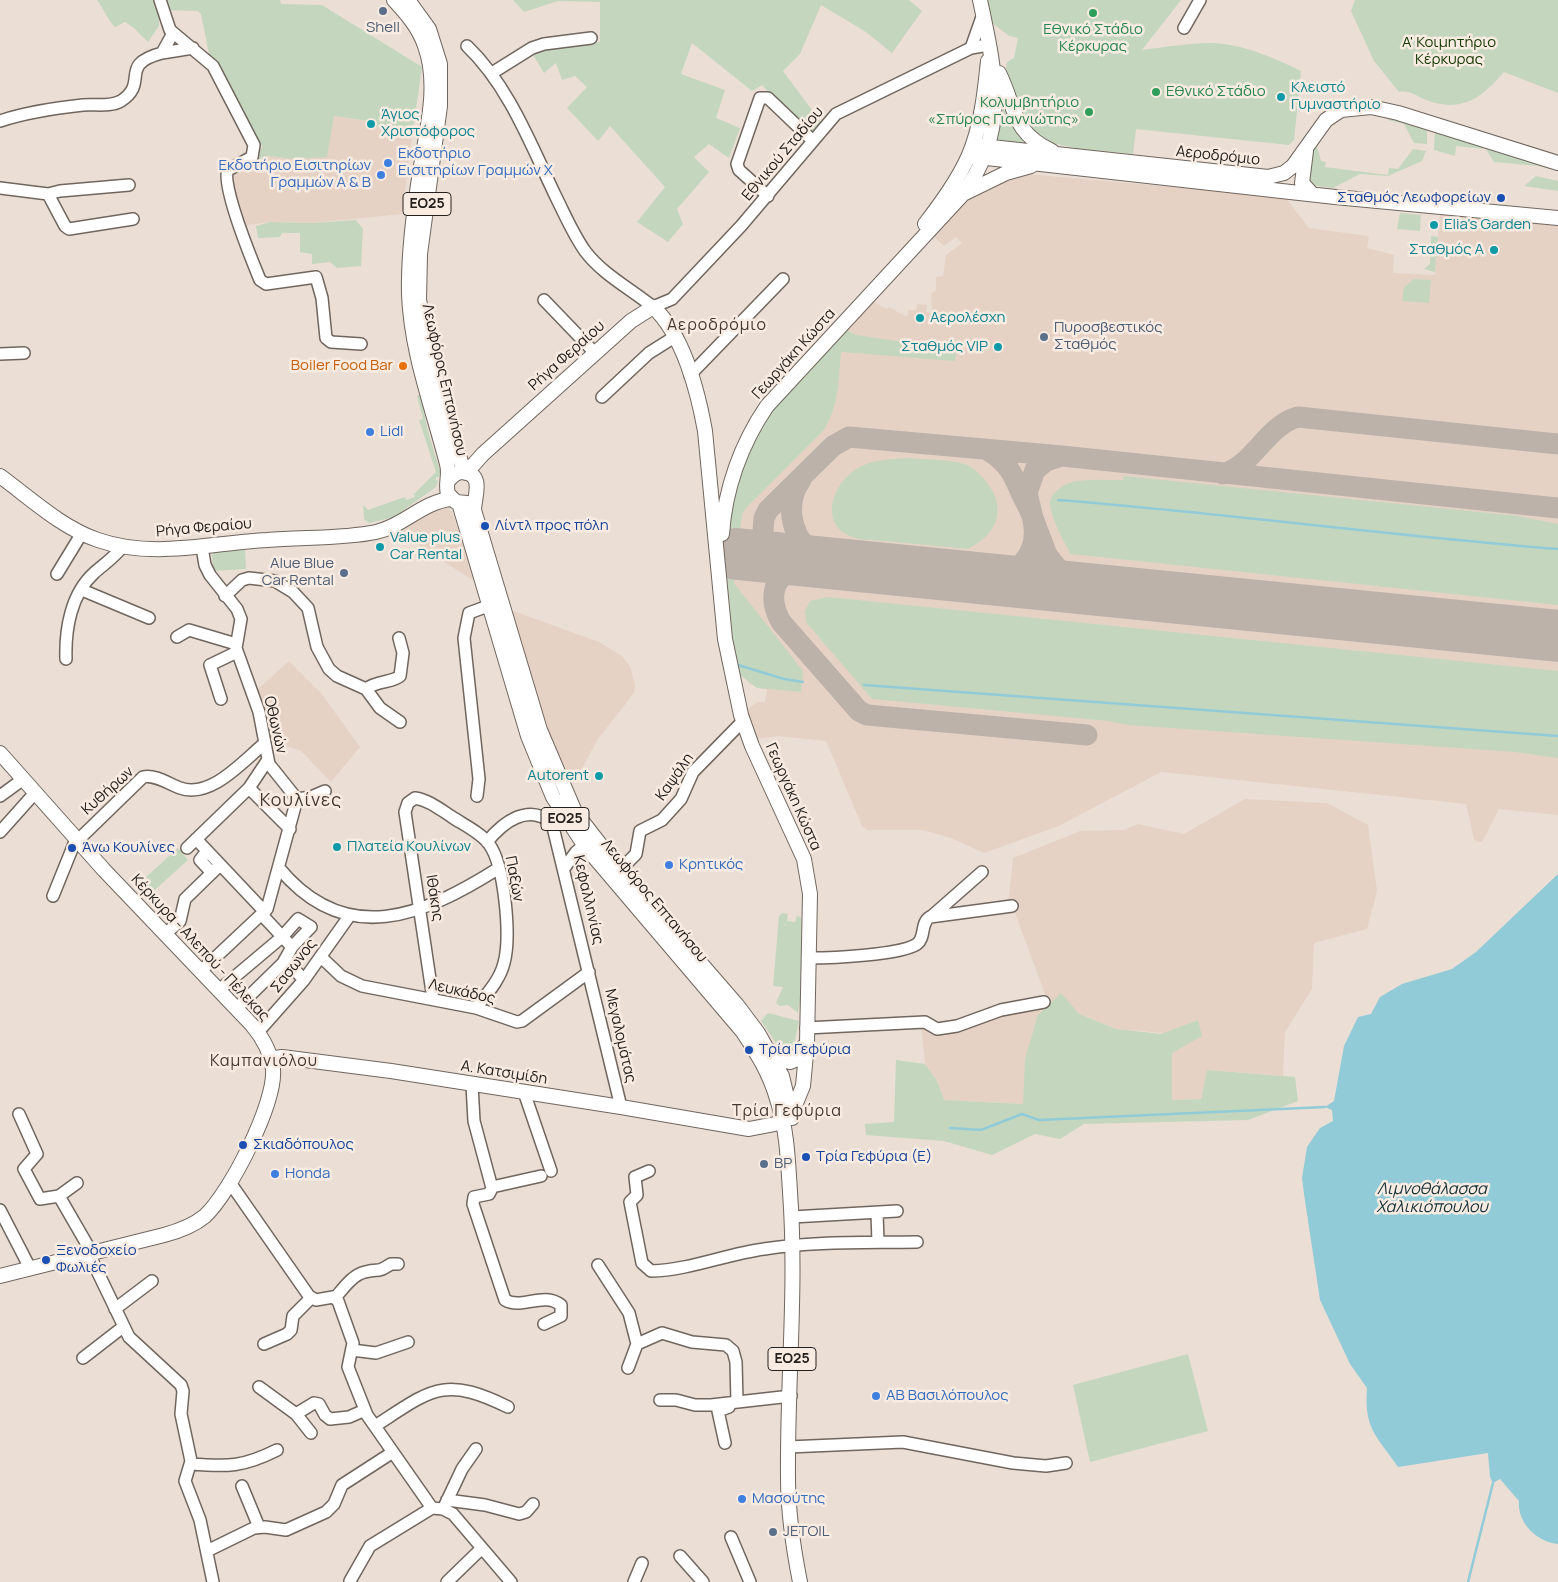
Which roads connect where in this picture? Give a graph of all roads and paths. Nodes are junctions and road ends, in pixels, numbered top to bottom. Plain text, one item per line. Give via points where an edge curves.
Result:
1 (160, 0) edge
2 (394, 0) edge
3 (408, 0) edge
4 (980, 0) edge
5 (1200, 0) edge
6 (983, 14) junction
7 (1184, 28) dead end
8 (173, 33) junction
9 (591, 38) dead end
10 (467, 46) dead end
11 (988, 47) junction
12 (193, 48) junction
13 (971, 48) junction
14 (162, 53) junction
15 (994, 64) junction
16 (492, 73) junction
17 (0, 121) edge
18 (813, 142) junction
19 (1308, 146) junction
20 (971, 150) junction
21 (985, 152) junction
22 (1062, 155) junction
23 (1558, 163) edge
24 (1042, 164) junction
25 (1178, 173) junction
26 (129, 185) dead end
27 (0, 188) edge
28 (48, 194) junction
29 (962, 194) junction
30 (1312, 194) junction
31 (768, 196) junction
32 (1558, 218) edge
33 (132, 219) dead end
34 (897, 264) junction
35 (783, 279) dead end
36 (544, 300) dead end
37 (653, 307) junction
38 (676, 336) junction
39 (361, 344) dead end
40 (24, 352) dead end
41 (595, 353) junction
42 (0, 354) edge
43 (690, 375) junction
44 (602, 397) dead end
45 (709, 468) junction
46 (735, 470) junction
47 (0, 476) edge
48 (449, 480) junction
49 (471, 480) junction
50 (455, 501) junction
51 (712, 505) junction
52 (424, 506) junction
53 (82, 533) junction
54 (123, 546) junction
55 (202, 547) junction
56 (57, 574) dead end
57 (719, 577) junction
58 (82, 590) junction
59 (225, 596) junction
60 (488, 606) junction
61 (149, 618) dead end
62 (177, 636) dead end
63 (399, 638) dead end
64 (236, 648) junction
65 (66, 659) dead end
66 (366, 688) junction
67 (222, 699) dead end
68 (743, 721) junction
69 (400, 722) dead end
70 (265, 743) junction
71 (2, 760) edge
72 (268, 761) junction
73 (22, 780) junction
74 (249, 788) junction
75 (325, 791) dead end
76 (34, 794) junction
77 (0, 796) edge
78 (477, 796) dead end
79 (297, 799) junction
80 (408, 803) joint
81 (290, 829) junction
82 (0, 832) edge
83 (77, 840) junction
84 (588, 841) junction
85 (487, 842) junction
86 (564, 867) junction
87 (279, 868) junction
88 (498, 868) junction
89 (216, 869) junction
90 (620, 870) junction
91 (982, 872) dead end
92 (53, 896) dead end
93 (1012, 906) dead end
94 (420, 910) junction
95 (263, 914) junction
96 (350, 915) junction
97 (932, 916) junction
98 (165, 934) junction
99 (282, 937) junction
100 (292, 947) junction
101 (320, 958) junction
102 (809, 958) junction
103 (285, 959) junction
104 (201, 971) junction
105 (589, 972) junction
106 (304, 980) junction
107 (219, 990) junction
108 (434, 999) junction
109 (1044, 1002) dead end
110 (237, 1008) junction
111 (476, 1008) junction
112 (258, 1032) junction
113 (805, 1037) junction
114 (767, 1046) junction
115 (270, 1059) junction
116 (472, 1084) junction
117 (524, 1092) junction
118 (621, 1107) junction
119 (782, 1110) junction
120 (19, 1114) dead end
121 (732, 1125) junction
122 (748, 1129) junction
123 (788, 1155) junction
124 (649, 1171) dead end
125 (77, 1183) dead end
126 (230, 1184) junction
127 (492, 1187) junction
128 (59, 1196) junction
129 (0, 1210) edge
130 (897, 1211) dead end
131 (877, 1213) junction
132 (792, 1216) junction
133 (878, 1242) junction
134 (917, 1242) dead end
135 (792, 1244) junction
136 (90, 1254) junction
137 (398, 1264) dead end
138 (598, 1265) dead end
139 (30, 1268) junction
140 (0, 1276) edge
141 (152, 1281) dead end
142 (311, 1298) junction
143 (335, 1298) junction
144 (115, 1309) junction
145 (544, 1324) dead end
146 (123, 1327) junction
147 (408, 1342) dead end
148 (264, 1344) dead end
149 (636, 1344) junction
150 (352, 1350) junction
151 (83, 1358) dead end
152 (628, 1368) dead end
153 (259, 1387) dead end
154 (791, 1396) junction
155 (660, 1400) dead end
156 (742, 1402) junction
157 (508, 1407) dead end
158 (365, 1410) junction
159 (296, 1414) junction
160 (375, 1426) junction
161 (311, 1433) dead end
162 (725, 1443) dead end
163 (788, 1447) junction
164 (476, 1449) dead end
165 (277, 1450) dead end
166 (393, 1452) junction
167 (191, 1464) junction
168 (1066, 1464) dead end
169 (242, 1486) dead end
170 (533, 1504) dead end
171 (441, 1506) junction
172 (260, 1527) junction
173 (731, 1538) dead end
174 (481, 1549) junction
175 (207, 1551) junction
176 (680, 1556) dead end
177 (642, 1563) dead end
178 (350, 1581) edge
179 (213, 1582) edge
180 (447, 1582) edge
181 (512, 1582) edge
182 (634, 1582) edge
183 (703, 1582) edge
184 (750, 1582) edge
185 (800, 1582) edge

1 - 8 street via 164,18
2 - 48 main road, Λεωφόρος Επτανήσου / ΕΟ25 via 419,32 426,47 430,70 430,102 413,225 409,295 417,348
3 - 49 main road, Λεωφόρος Επτανήσου / ΕΟ25 via 430,29 440,64 440,106 423,230 419,292 422,317 431,360
4 - 6 main road, Γεωργάκη Κώστα
5 - 7 street
6 - 11 main road, Γεωργάκη Κώστα
6 - 13 street
8 - 12 street
8 - 14 street
9 - 16 street via 532,48
10 - 16 street
11 - 13 street, Εθνικού Σταδίου
11 - 15 main road, Γεωργάκη Κώστα
11 - 20 main road, Γεωργάκη Κώστα via 983,100
12 - 14 street
12 - 39 street via 213,66 255,146 252,157 228,170 225,179 239,230 260,280 266,284 316,277 322,298 326,338 331,342
13 - 18 street, Εθνικού Σταδίου via 841,110
14 - 17 street via 140,62 132,91 118,103 29,113
15 - 21 main road, Γεωργάκη Κώστα via 995,102
15 - 22 main road via 1020,127 1036,143
16 - 37 street via 586,252
18 - 31 street, Εθνικού Σταδίου
18 - 31 street via 768,98 760,98 736,164
19 - 23 main road, Αεροδρόμιο via 1333,114 1354,108 1371,108 1398,113
19 - 25 main road, Αεροδρόμιο via 1293,166 1276,176
19 - 30 main road via 1302,183
20 - 21 main road
20 - 34 main road, Γεωργάκη Κώστα via 947,194
21 - 22 main road, Αεροδρόμιο
21 - 24 main road, Αεροδρόμιο
21 - 29 main road, Γεωργάκη Κώστα
22 - 25 main road, Αεροδρόμιο
24 - 25 main road, Αεροδρόμιο
24 - 29 main road via 1013,171
25 - 30 main road, Αεροδρόμιο
26 - 28 street
27 - 28 street
28 - 33 street via 69,229
29 - 34 main road, Γεωργάκη Κώστα
30 - 32 main road, Αεροδρόμιο
31 - 37 street, Εθνικού Σταδίου via 672,299
34 - 46 main road, Γεωργάκη Κώστα via 774,397 760,417
35 - 43 street
36 - 41 street
37 - 38 main road, Γεωργάκη Κώστα
37 - 41 main road, Ρήγα Φεραίου via 630,321
38 - 43 main road, Γεωργάκη Κώστα
38 - 44 street via 649,353
40 - 42 street
41 - 49 main road, Ρήγα Φεραίου via 483,454
43 - 45 main road, Γεωργάκη Κώστα via 703,421
45 - 46 main road
45 - 51 main road, Γεωργάκη Κώστα
46 - 51 main road, Γεωργάκη Κώστα
46 - 57 main road, Γεωργάκη Κώστα via 724,508
47 - 53 main road, Ρήγα Φεραίου
48 - 49 main road, Λεωφόρος Επτανήσου via 455,474
48 - 50 main road, Λεωφόρος Επτανήσου / ΕΟ25 via 447,490
48 - 52 main road, Ρήγα Φεραίου
49 - 50 main road via 470,501
49 - 84 main road, Λεωφόρος Επτανήσου / ΕΟ25 via 476,518 540,730
50 - 52 main road, Ρήγα Φεραίου
50 - 60 main road, Λεωφόρος Επτανήσου / ΕΟ25
51 - 57 main road, Γεωργάκη Κώστα
52 - 55 main road, Ρήγα Φεραίου via 399,523 374,532
53 - 54 main road, Ρήγα Φεραίου
53 - 56 street
54 - 55 main road, Ρήγα Φεραίου via 155,549
54 - 58 street via 93,574
55 - 59 street via 205,565
57 - 68 main road, Γεωργάκη Κώστα via 728,655
58 - 61 street
58 - 65 street via 66,626
59 - 64 street via 241,619
59 - 66 street via 242,580 249,578 274,581 293,592 308,608 318,647 329,669 336,676
60 - 78 street via 469,613 464,633 479,778
60 - 84 main road, Λεωφόρος Επτανήσου / ΕΟ25 via 542,775 560,810
62 - 64 street via 189,630
63 - 66 street via 403,653 400,676
64 - 67 street via 210,665
64 - 70 street, Οθωνών via 259,712
66 - 69 street via 380,708
68 - 90 street, Καψάλη via 693,772 681,799 668,814 640,831 636,854
68 - 102 main road, Γεωργάκη Κώστα via 806,866 810,894
70 - 72 street, Οθωνών
70 - 83 street, Κυθήρων via 220,779 200,789 188,790 143,777
71 - 73 main road, Κέρκυρα - Αλεπού - Πέλεκας
72 - 74 street
72 - 79 street, Οθωνών
73 - 76 main road, Κέρκυρα - Αλεπού - Πέλεκας
73 - 77 street
74 - 81 street
74 - 89 street via 191,844 207,851
75 - 79 street
76 - 82 street
76 - 83 main road, Κέρκυρα - Αλεπού - Πέλεκας
79 - 81 street
80 - 85 street, Παξών via 415,798 426,802
80 - 94 street, Ιθάκης via 405,812
81 - 87 street
83 - 92 street via 66,859
83 - 98 main road, Κέρκυρα - Αλεπού - Πέλεκας
84 - 86 street
84 - 90 main road, Λεωφόρος Επτανήσου / ΕΟ25
84 - 119 main road, Λεωφόρος Επτανήσου / ΕΟ25 via 743,1032 761,1060
85 - 86 street, Κεφαλληνίας via 515,817 547,819 556,832
85 - 88 street, Παξών via 494,852
86 - 105 street, Κεφαλληνίας
87 - 95 street
87 - 96 street via 308,896
88 - 94 street via 459,892
88 - 111 street, Παξών via 506,917 506,955 502,971
89 - 95 street
89 - 98 street via 185,899 180,921
90 - 114 main road, Λεωφόρος Επτανήσου / ΕΟ25 via 737,1005
91 - 97 street
93 - 97 street
94 - 96 street via 377,918
94 - 108 street, Ιθάκης
95 - 99 street
95 - 104 street
96 - 101 street, Σασωνος
97 - 102 street via 926,920 921,940 915,945 872,954
98 - 104 main road, Κέρκυρα - Αλεπού - Πέλεκας
99 - 100 street
99 - 100 street via 298,919 311,927
99 - 107 street
100 - 103 street
101 - 106 street, Σασωνος
101 - 108 street, Λευκάδος via 341,976 358,985
102 - 113 main road, Γεωργάκη Κώστα
103 - 106 street
103 - 110 street
104 - 107 main road, Κέρκυρα - Αλεπού - Πέλεκας
105 - 111 street, Λευκάδος via 519,1022
105 - 118 street, Μεγαλομάτας
106 - 112 street, Σασωνος
107 - 110 main road, Κέρκυρα - Αλεπού - Πέλεκας
108 - 111 street, Λευκάδος
109 - 113 street via 1000,1010 940,1029 925,1022
110 - 112 main road, Κέρκυρα - Αλεπού - Πέλεκας
112 - 115 main road, Κέρκυρα - Αλεπού - Πέλεκας
113 - 114 main road via 795,1060 788,1062 777,1057
113 - 119 main road, Γεωργάκη Κώστα via 796,1085
114 - 119 main road, Λεωφόρος Επτανήσου / ΕΟ25 via 782,1076
115 - 116 main road, Α. Κατσιμίδη via 290,1058
115 - 126 main road, Κέρκυρα - Αλεπού - Πέλεκας via 272,1080 267,1101
116 - 117 main road, Α. Κατσιμίδη
116 - 127 street via 474,1121
117 - 118 main road, Α. Κατσιμίδη
117 - 127 street via 546,1174
118 - 121 main road, Α. Κατσιμίδη
119 - 121 main road, Α. Κατσιμίδη via 756,1121
119 - 122 main road, Α. Κατσιμίδη via 758,1129
119 - 123 main road, ΕΟ25
119 - 132 main road, ΕΟ25 via 796,1174
120 - 128 street via 36,1154 25,1170 40,1199
121 - 122 main road, Α. Κατσιμίδη
122 - 123 main road via 774,1135 782,1141
123 - 132 main road, ΕΟ25
124 - 135 street via 635,1177 637,1195 630,1202 642,1263 648,1270 686,1267
125 - 128 street
126 - 136 main road, Κέρκυρα - Αλεπού - Πέλεκας via 210,1210 183,1229
126 - 142 street
127 - 145 street via 490,1192 475,1197 472,1202 503,1297 510,1302 542,1298 558,1303 562,1316
128 - 136 street
129 - 139 street
130 - 131 street
131 - 132 street
131 - 133 street
132 - 135 main road, ΕΟ25
133 - 134 street
133 - 135 street
135 - 154 main road, ΕΟ25
136 - 139 main road, Κέρκυρα - Αλεπού - Πέλεκας
136 - 144 street
137 - 143 street via 391,1264 382,1271 364,1272
138 - 149 street via 629,1313
139 - 140 main road, Κέρκυρα - Αλεπού - Πέλεκας
141 - 144 street
142 - 143 street
142 - 148 street via 293,1316 291,1330 287,1334
143 - 150 street via 351,1337
144 - 146 street
146 - 151 street
146 - 167 street via 133,1342 181,1385 181,1414
147 - 150 street via 376,1353
149 - 152 street
149 - 156 street via 662,1333 692,1342 726,1345 733,1351
150 - 158 street via 348,1367
153 - 159 street
154 - 156 street
154 - 163 main road, ΕΟ25
155 - 156 street via 694,1405
156 - 162 street via 718,1411
157 - 160 street via 480,1393 441,1388
158 - 159 street via 348,1417 330,1419 319,1404 314,1403
158 - 160 street
159 - 161 street
160 - 166 street
163 - 168 street via 903,1442 1013,1463
163 - 185 main road, ΕΟ25 via 790,1511
164 - 171 street
165 - 167 street via 250,1463 221,1466
166 - 171 street
166 - 172 street via 342,1485 334,1504 326,1512 286,1530
167 - 175 street via 185,1481 200,1520
169 - 172 street
170 - 171 street via 526,1512 518,1514 493,1507
171 - 174 street via 454,1516
171 - 178 street via 370,1546
172 - 175 street
173 - 184 street
174 - 180 street
174 - 181 street
175 - 179 street
176 - 183 street
177 - 182 street

